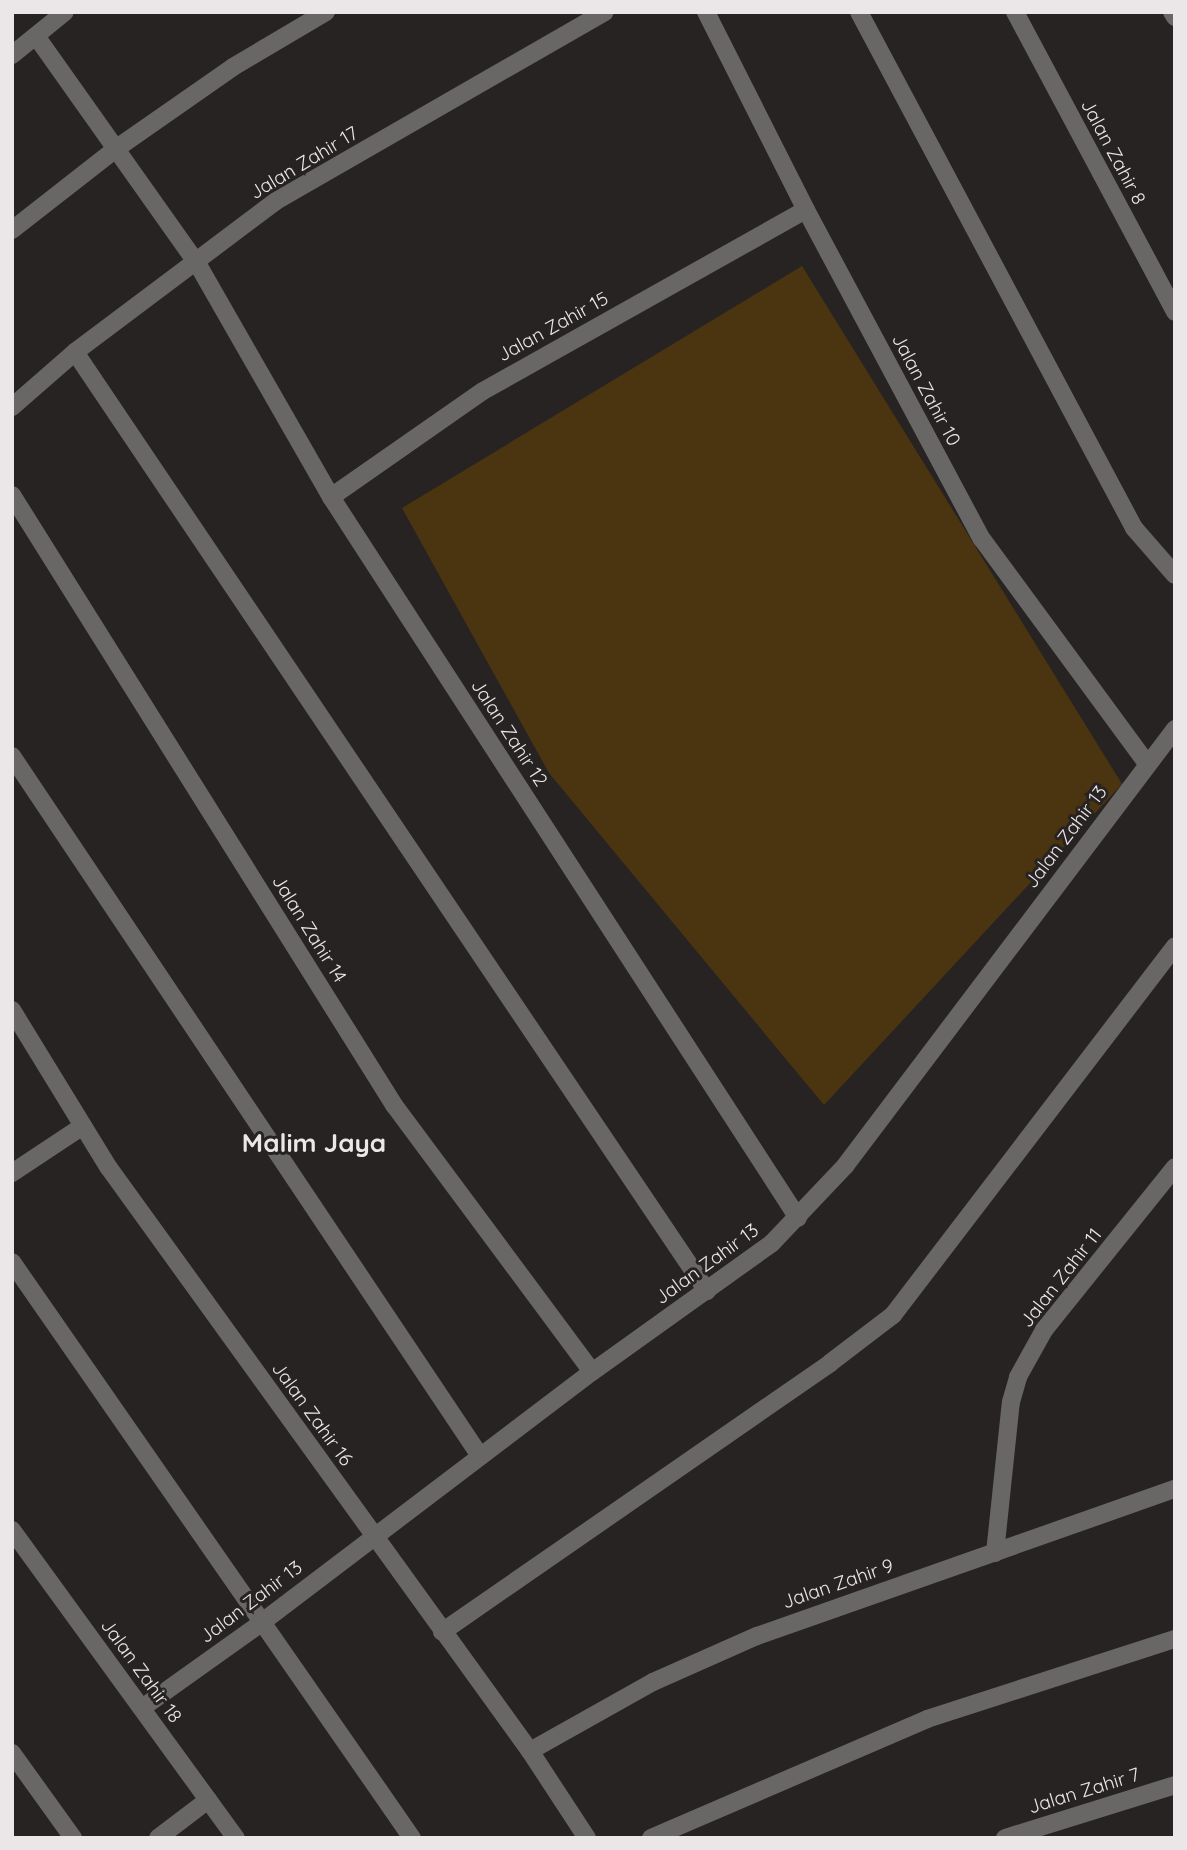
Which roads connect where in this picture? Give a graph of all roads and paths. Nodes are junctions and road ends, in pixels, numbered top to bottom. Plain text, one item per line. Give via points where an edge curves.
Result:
1 (65, 12) edge
2 (326, 12) edge
3 (605, 12) edge
4 (706, 12) edge
5 (859, 12) edge
6 (1015, 12) edge
7 (36, 36) junction
8 (12, 55) edge
9 (117, 148) junction
10 (806, 210) junction
11 (12, 230) edge
12 (197, 263) junction
13 (1175, 312) edge
14 (75, 352) junction
15 (12, 407) edge
16 (12, 495) edge
17 (331, 497) junction
18 (1175, 575) edge
19 (1175, 729) edge
20 (12, 756) edge
21 (1147, 764) junction
22 (1175, 946) edge
23 (12, 1010) edge
24 (83, 1126) junction
25 (1175, 1167) edge
26 (12, 1173) edge
27 (798, 1218) junction
28 (12, 1262) edge
29 (707, 1291) junction
30 (592, 1371) junction
31 (480, 1456) junction
32 (1175, 1489) edge
33 (12, 1530) edge
34 (373, 1535) junction
35 (995, 1553) junction
36 (261, 1623) junction
37 (442, 1632) junction
38 (1175, 1639) edge
39 (142, 1708) junction
40 (530, 1751) junction
41 (12, 1753) edge
42 (1175, 1786) edge
43 (208, 1800) junction
44 (72, 1838) edge
45 (159, 1838) edge
46 (236, 1838) edge
47 (412, 1838) edge
48 (587, 1838) edge
49 (651, 1838) edge
50 (1005, 1838) edge

1 - 7 street
2 - 9 street via 233,67
3 - 12 street, Jalan Zahir 17 via 276,201
4 - 10 street, Jalan Zahir 10
5 - 18 street via 1134,528
6 - 13 street, Jalan Zahir 8
7 - 8 street
7 - 9 street, Jalan Zahir 12
9 - 11 street
9 - 12 street, Jalan Zahir 12
10 - 17 street, Jalan Zahir 15 via 483,391
10 - 21 street, Jalan Zahir 10 via 982,539
12 - 14 street, Jalan Zahir 17
12 - 17 street, Jalan Zahir 12
14 - 15 street, Jalan Zahir 17
14 - 29 street
16 - 30 street, Jalan Zahir 14 via 394,1105
17 - 27 street, Jalan Zahir 12
19 - 21 street, Jalan Zahir 13
20 - 31 street
21 - 27 street, Jalan Zahir 13 via 845,1166
22 - 37 street via 892,1315 830,1363
23 - 24 street, Jalan Zahir 16
24 - 26 street
24 - 34 street, Jalan Zahir 16
25 - 35 street, Jalan Zahir 11 via 1044,1330 1018,1377
27 - 29 street, Jalan Zahir 13
28 - 36 street
29 - 30 street, Jalan Zahir 13
30 - 31 street, Jalan Zahir 13
31 - 34 street, Jalan Zahir 13
32 - 35 street, Jalan Zahir 9
33 - 39 street, Jalan Zahir 18
34 - 36 street, Jalan Zahir 13
34 - 37 street, Jalan Zahir 16
35 - 40 street, Jalan Zahir 9 via 757,1636 653,1682
36 - 39 street, Jalan Zahir 13
36 - 47 street
37 - 40 street, Jalan Zahir 16
38 - 49 street via 927,1719
39 - 43 street, Jalan Zahir 18
40 - 48 street, Jalan Zahir 16
41 - 44 street
42 - 50 street, Jalan Zahir 7
43 - 45 street
43 - 46 street, Jalan Zahir 18

